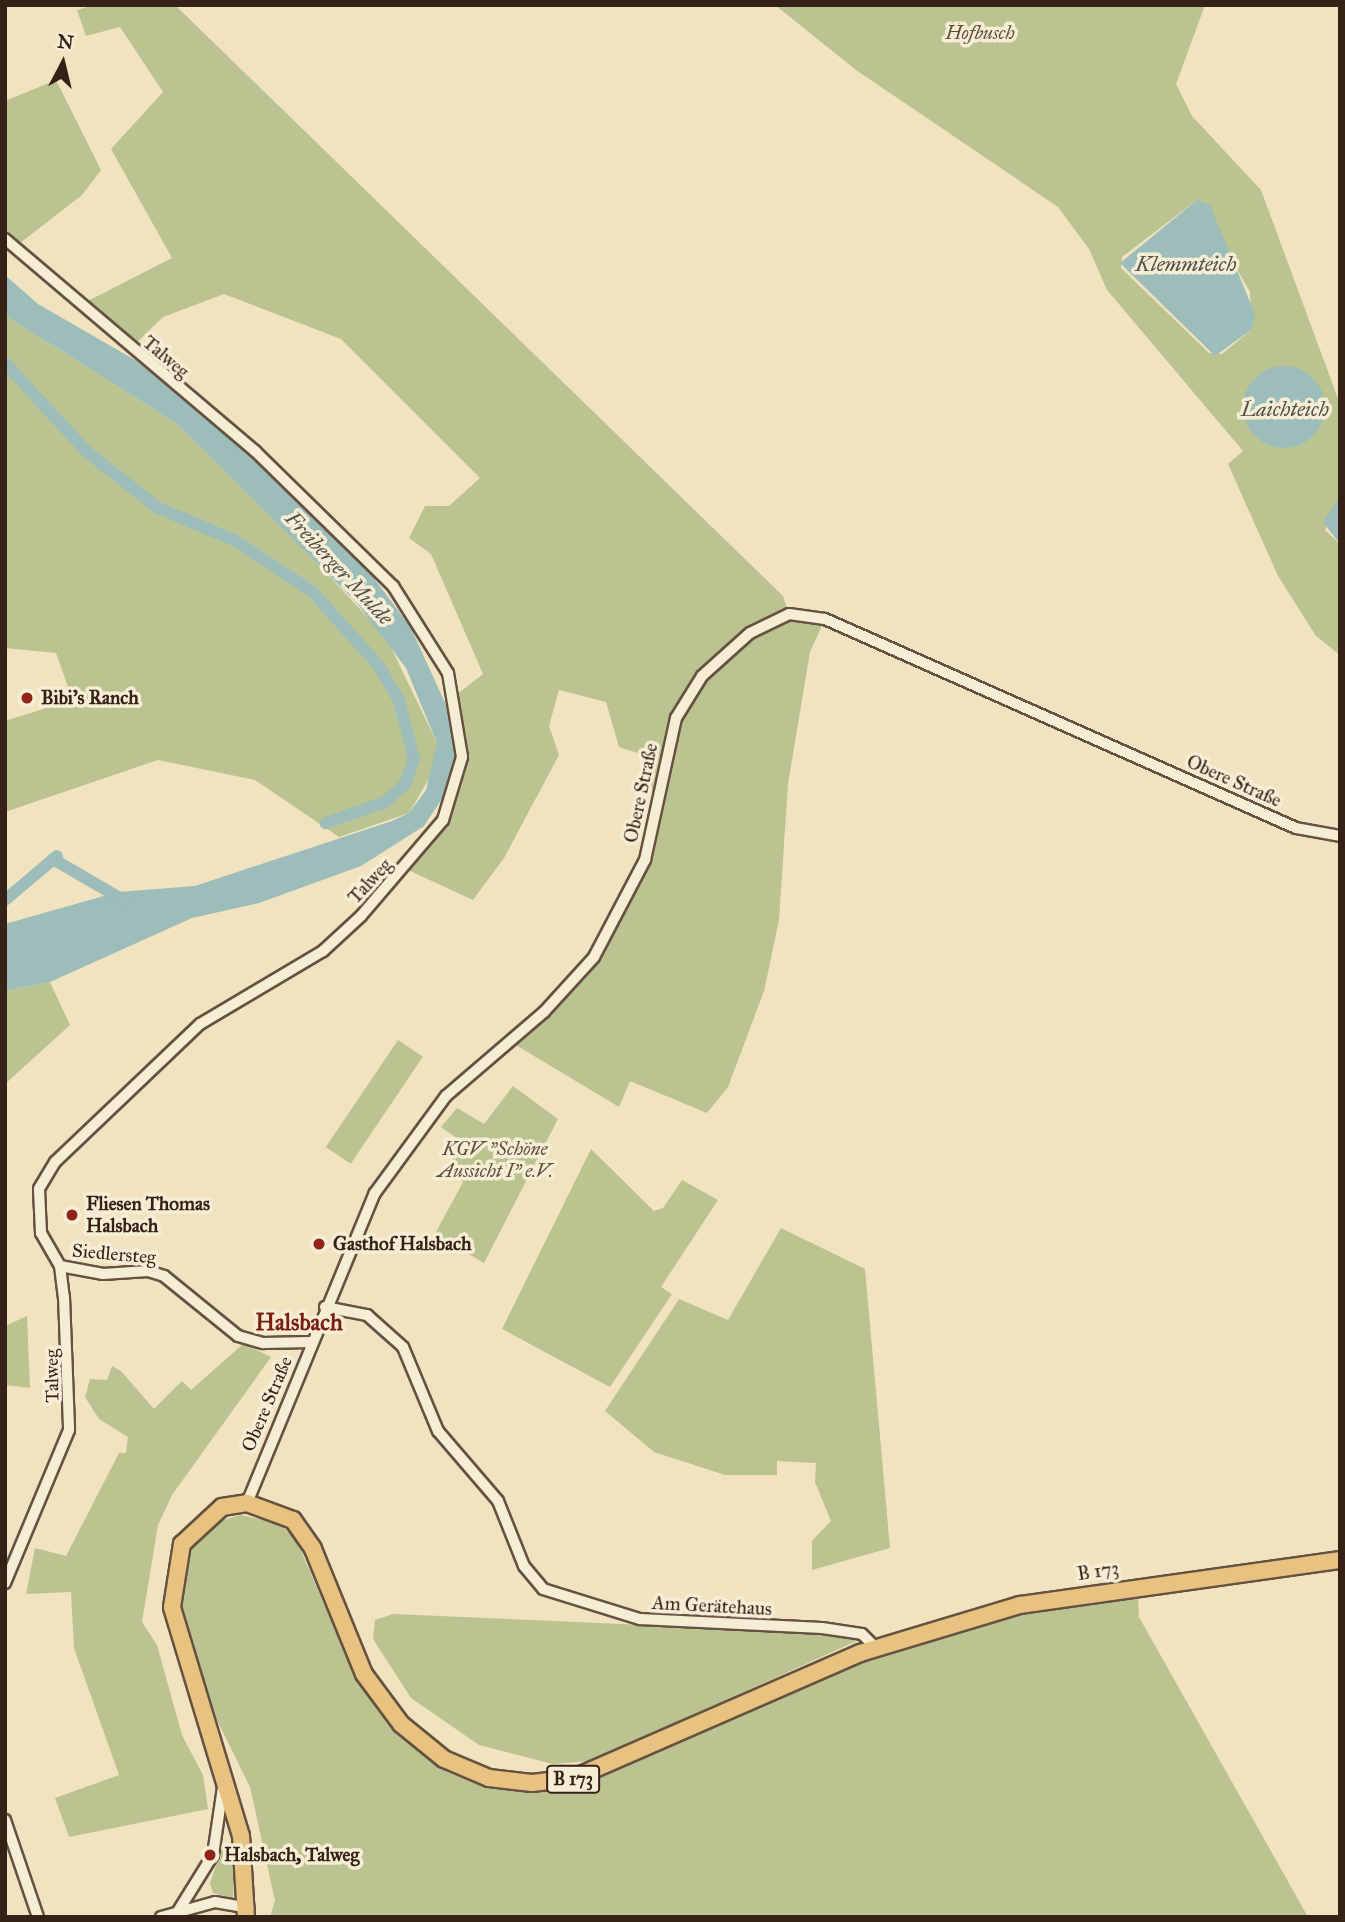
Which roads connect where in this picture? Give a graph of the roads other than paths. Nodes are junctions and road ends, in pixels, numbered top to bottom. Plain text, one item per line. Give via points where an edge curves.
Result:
1 (5, 239) edge
2 (1340, 836) edge
3 (60, 1266) junction
4 (325, 1307) junction
5 (311, 1342) junction
6 (247, 1503) junction
7 (1340, 1560) edge
8 (5, 1583) edge
9 (875, 1647) junction
10 (224, 1781) junction
11 (5, 1820) edge
12 (247, 1912) edge
13 (177, 1913) junction
14 (38, 1917) edge
15 (162, 1917) edge

1 - 3 street, Talweg via 255,451 393,586 438,651 462,735 456,792 396,880 323,951 200,1024 54,1162 36,1201 41,1233
2 - 4 street, Obere Straße via 1296,828 825,619 789,614 767,622 726,652 688,696 663,762 643,866 594,957 544,1012 446,1097 375,1193
3 - 5 street, Siedlersteg via 103,1274 148,1271 164,1276 238,1336 263,1343
3 - 8 street, Talweg via 71,1368 69,1430
4 - 5 street, Obere Straße
4 - 9 street, Am Gerätehaus via 367,1315 403,1347 438,1431 498,1501 524,1566 543,1589 640,1619 822,1628 862,1634
5 - 6 street, Obere Straße
6 - 9 main road, B 173 / B 173 via 279,1511 313,1549 364,1674 401,1724 444,1759 489,1778 532,1783 574,1778
6 - 10 main road via 203,1518 175,1561 176,1634
7 - 9 main road, B 173 / B 173 via 1020,1605
10 - 12 main road via 241,1836
10 - 13 street via 214,1855
11 - 14 street
12 - 13 street via 215,1902
13 - 15 street

